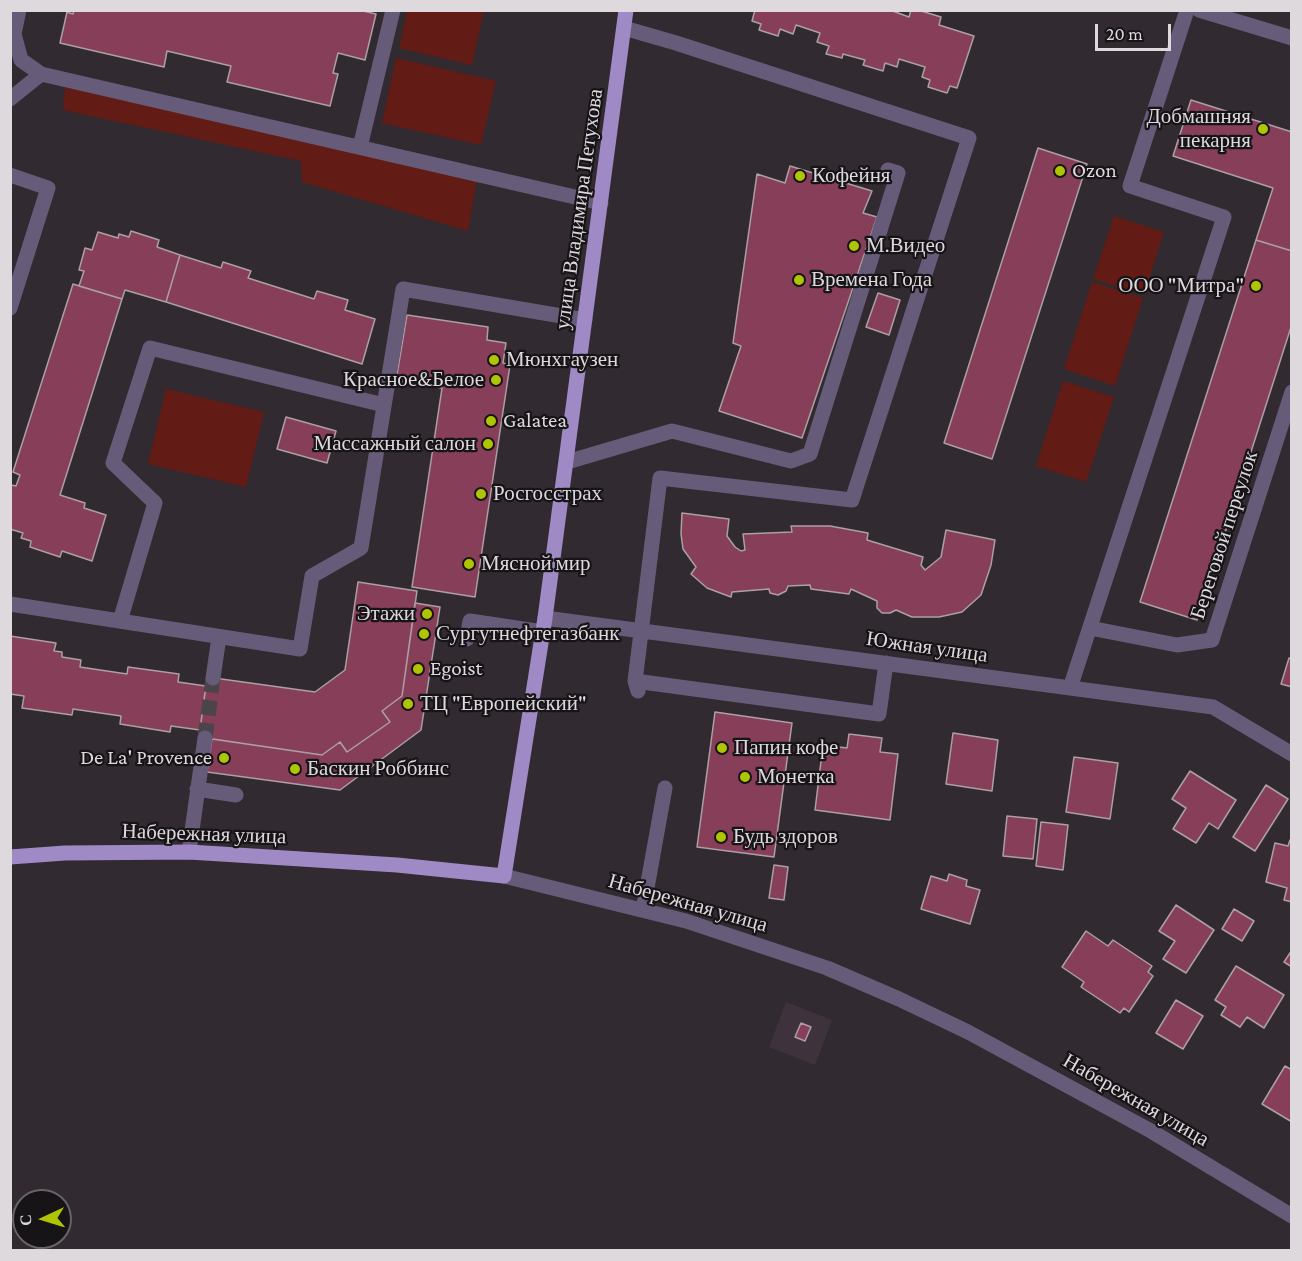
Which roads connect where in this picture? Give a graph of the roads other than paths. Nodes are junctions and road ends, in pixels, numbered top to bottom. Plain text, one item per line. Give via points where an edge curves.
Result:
1 (19, 10) edge
2 (393, 10) edge
3 (626, 10) edge
4 (1187, 10) edge
5 (1199, 10) edge
6 (1250, 18) edge
7 (624, 28) junction
8 (1292, 38) edge
9 (41, 74) junction
10 (10, 99) edge
11 (360, 147) junction
12 (888, 170) dead end
13 (10, 175) edge
14 (601, 203) junction
15 (10, 308) edge
16 (585, 320) junction
17 (1292, 392) edge
18 (384, 405) junction
19 (567, 462) junction
20 (10, 604) edge
21 (120, 621) junction
22 (544, 625) junction
23 (1090, 628) junction
24 (641, 630) junction
25 (219, 637) junction
26 (467, 639) dead end
27 (886, 663) junction
28 (213, 678) tunnel mouth
29 (1070, 688) junction
30 (205, 738) tunnel mouth
31 (1292, 754) edge
32 (665, 788) dead end
33 (198, 789) junction
34 (236, 795) dead end
35 (189, 852) junction
36 (10, 857) edge
37 (504, 876) junction
38 (643, 910) junction
39 (1292, 1216) edge

1 - 9 street via 14,34 21,60
2 - 11 street
3 - 7 main road, улица Владимира Петухова
4 - 23 street via 1130,186 1224,217
5 - 6 street
6 - 8 street
7 - 14 main road, улица Владимира Петухова
7 - 24 street via 969,138 852,500 660,478
9 - 10 street
9 - 11 street
11 - 14 street
12 - 19 street via 898,173 810,454 791,461 673,428
13 - 15 street via 48,188
14 - 16 main road, улица Владимира Петухова
16 - 18 street via 403,289
16 - 19 main road, улица Владимира Петухова
17 - 23 street, Береговой переулок via 1212,640 1177,645
18 - 21 street via 150,348 113,463 155,503
18 - 25 street via 361,548 312,576 300,649
19 - 22 main road, улица Владимира Петухова
20 - 21 street
21 - 25 street
22 - 24 street, Южная улица
22 - 26 street, Южная улица via 470,621
22 - 37 main road, улица Владимира Петухова
23 - 29 street
24 - 27 street, Южная улица
24 - 27 street via 636,686 879,714
25 - 28 street
27 - 29 street, Южная улица
29 - 31 street, Южная улица via 1213,707
30 - 33 street
32 - 38 street
33 - 34 street
33 - 35 street
35 - 36 main road, Набережная улица via 65,852
35 - 37 main road, Набережная улица
37 - 38 street, Набережная улица
38 - 39 street, Набережная улица via 817,964 899,999 1141,1125

